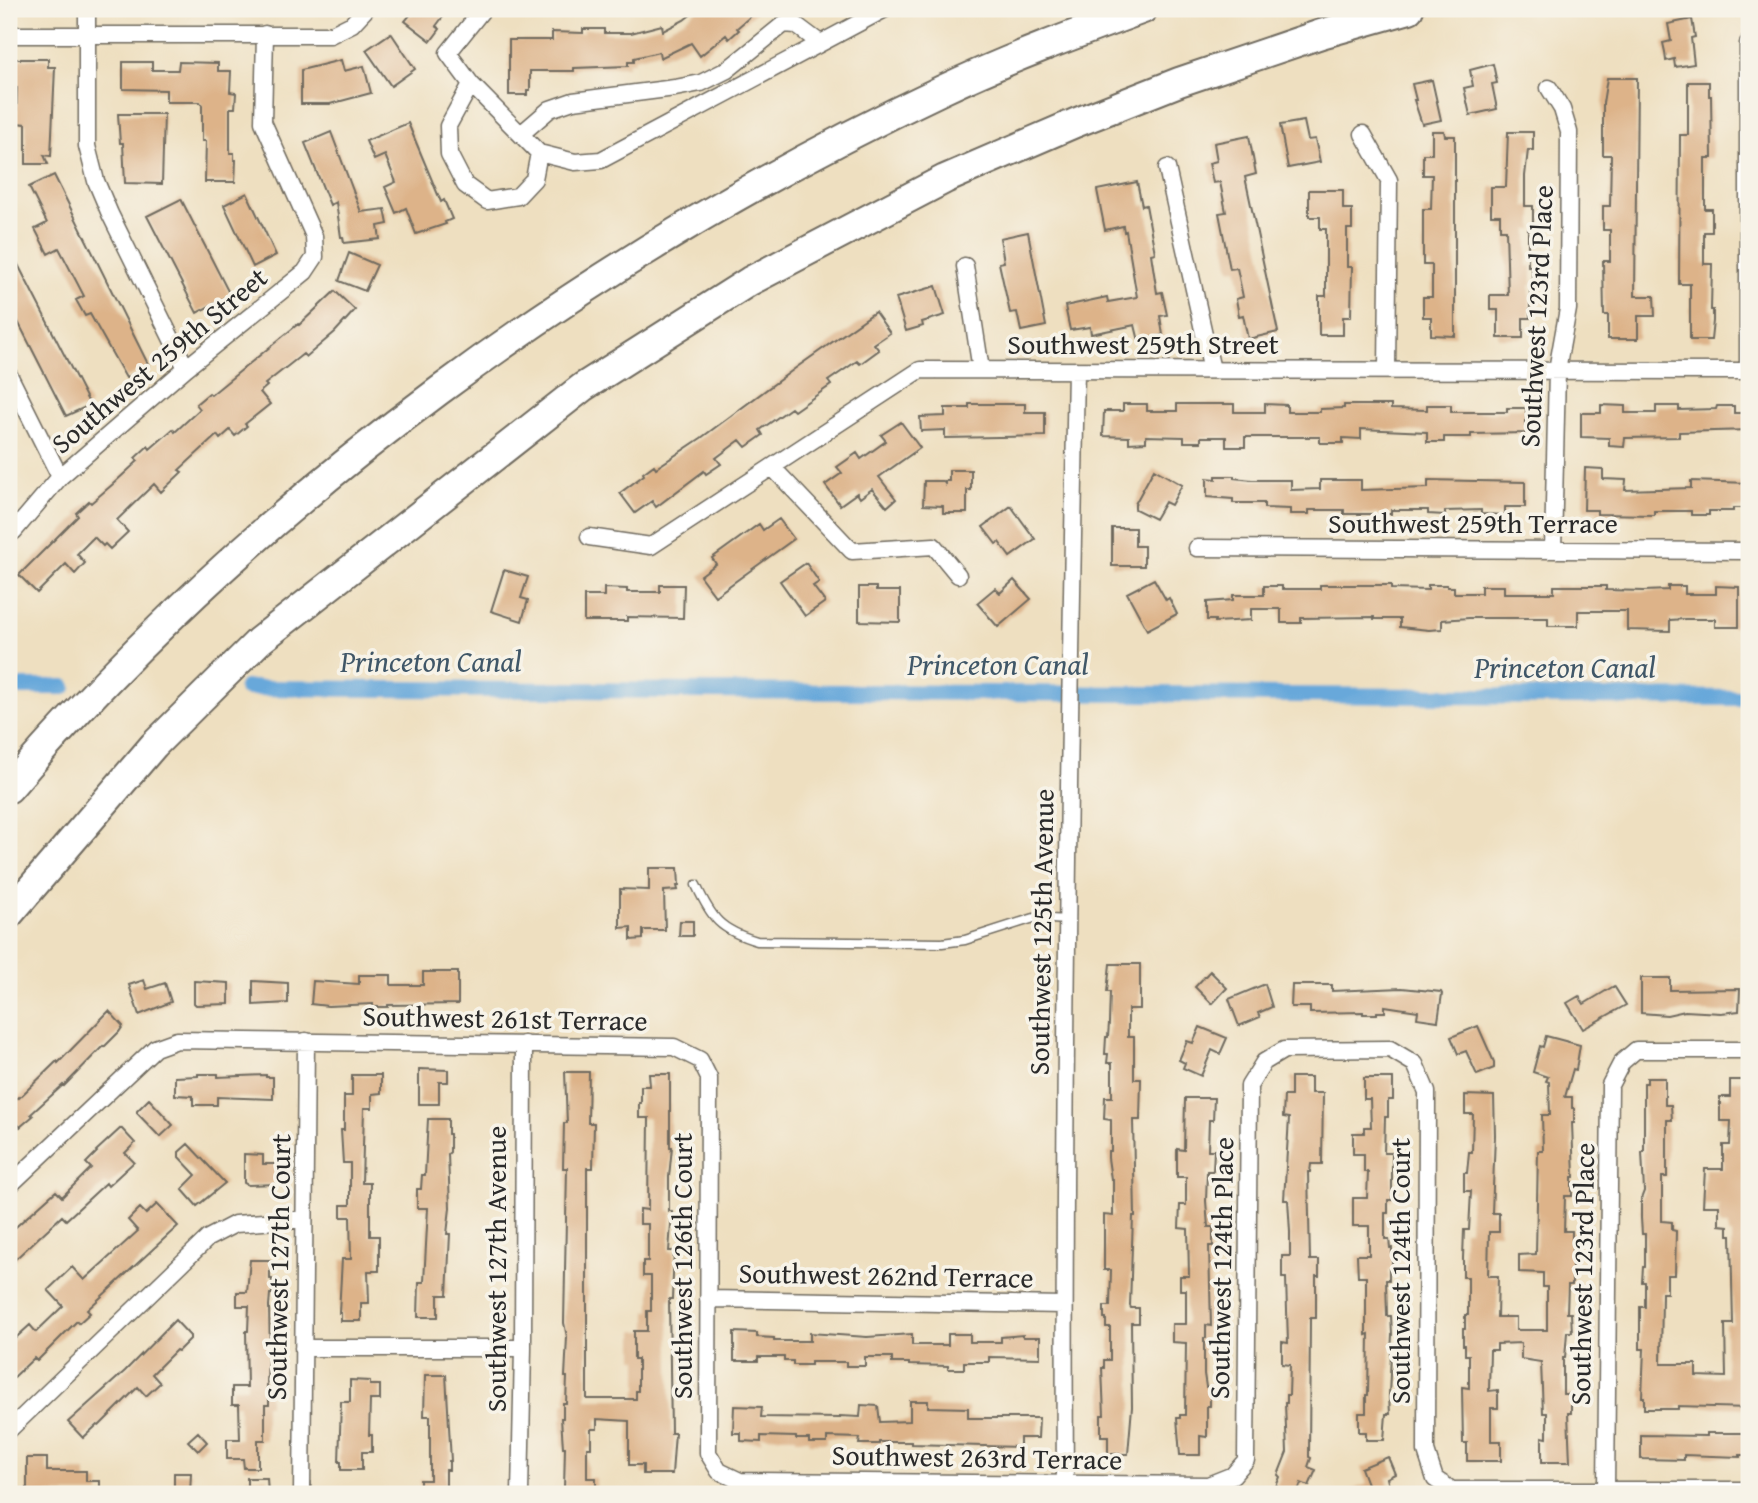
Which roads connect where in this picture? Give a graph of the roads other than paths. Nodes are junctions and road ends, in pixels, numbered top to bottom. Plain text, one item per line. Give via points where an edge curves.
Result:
1 (87, 9) edge
2 (366, 9) edge
3 (483, 9) edge
4 (885, 9) edge
5 (1143, 9) edge
6 (1409, 9) edge
7 (265, 34) junction
8 (9, 35) edge
9 (87, 35) junction
10 (820, 43) junction
11 (1748, 43) edge
12 (471, 84) junction
13 (1549, 88) dead end
14 (521, 134) junction
15 (1363, 134) dead end
16 (539, 153) junction
17 (1167, 168) dead end
18 (965, 266) dead end
19 (186, 368) junction
20 (981, 370) junction
21 (1076, 370) junction
22 (1212, 370) junction
23 (1387, 370) junction
24 (1557, 370) junction
25 (1749, 370) edge
26 (9, 375) edge
27 (773, 468) junction
28 (60, 477) junction
29 (9, 535) edge
30 (589, 537) dead end
31 (1197, 548) dead end
32 (1553, 550) junction
33 (1749, 551) edge
34 (958, 575) dead end
35 (9, 788) edge
36 (696, 885) dead end
37 (9, 914) edge
38 (1067, 920) junction
39 (306, 1041) junction
40 (524, 1044) junction
41 (1749, 1050) edge
42 (700, 1060) joint
43 (1264, 1062) joint
44 (9, 1186) edge
45 (304, 1220) junction
46 (708, 1299) junction
47 (1063, 1305) junction
48 (303, 1348) junction
49 (523, 1348) junction
50 (9, 1430) edge
51 (719, 1472) joint
52 (1233, 1475) joint
53 (1606, 1489) junction
54 (1065, 1490) edge
55 (1749, 1490) edge
56 (302, 1494) edge
57 (520, 1494) edge

1 - 9 street
2 - 7 street via 352,24 330,35
3 - 12 street via 448,53
4 - 10 street
5 - 35 highway via 943,89 736,197 514,336 304,497 145,641
6 - 37 highway via 1251,57 1075,123 945,179 750,281 583,387 259,641 154,745
7 - 9 street
7 - 19 street, Southwest 259th Street via 263,122 314,236 316,257 304,272
8 - 9 street
9 - 19 street via 88,146 96,181
10 - 14 street via 796,25 784,24 727,70 701,83 573,101 550,108
10 - 16 street via 601,160 575,162
11 - 25 street
12 - 14 street
12 - 16 street via 448,125 449,153 464,185 487,201 518,196 534,178
13 - 24 street, Southwest 123rd Place via 1569,132 1567,309
14 - 16 street
15 - 23 street via 1389,180
17 - 22 street
18 - 20 street
19 - 28 street, Southwest 259th Street
20 - 21 street, Southwest 259th Street
20 - 27 street, Southwest 259th Street via 920,370
21 - 22 street, Southwest 259th Street
21 - 38 street, Southwest 125th Avenue
22 - 23 street, Southwest 259th Street
23 - 24 street, Southwest 259th Street
24 - 25 street, Southwest 259th Street
24 - 32 street, Southwest 123rd Place
26 - 28 street
27 - 30 street, Southwest 259th Street via 651,547
27 - 34 street via 852,551 934,546
28 - 29 street, Southwest 259th Street
31 - 32 street, Southwest 259th Terrace
32 - 33 street, Southwest 259th Terrace
36 - 38 lane via 709,912 733,934 757,941 942,943 1034,918
38 - 47 street, Southwest 125th Avenue
39 - 40 street, Southwest 261st Terrace
39 - 44 street, Southwest 261st Terrace via 177,1040 155,1048
39 - 45 street, Southwest 127th Court
40 - 42 street, Southwest 261st Terrace via 674,1047
40 - 49 street, Southwest 127th Avenue
41 - 53 street, Southwest 123rd Place via 1636,1050 1622,1062 1611,1085
42 - 46 street, Southwest 126th Court via 709,1078
43 - 52 street, Southwest 124th Place via 1249,1086 1246,1460
43 - 53 street, Southwest 124th Court via 1284,1050 1390,1049 1415,1064 1427,1092 1426,1451 1435,1479 1452,1490
45 - 48 street, Southwest 127th Court
45 - 50 street via 235,1224 208,1238
46 - 47 street, Southwest 262nd Terrace
46 - 51 street, Southwest 126th Court via 708,1453
47 - 54 street, Southwest 125th Avenue
48 - 49 street
48 - 56 street, Southwest 127th Court
49 - 57 street, Southwest 127th Avenue
51 - 54 street, Southwest 263rd Terrace via 740,1481
52 - 54 street, Southwest 263rd Terrace via 1208,1485
53 - 55 street

